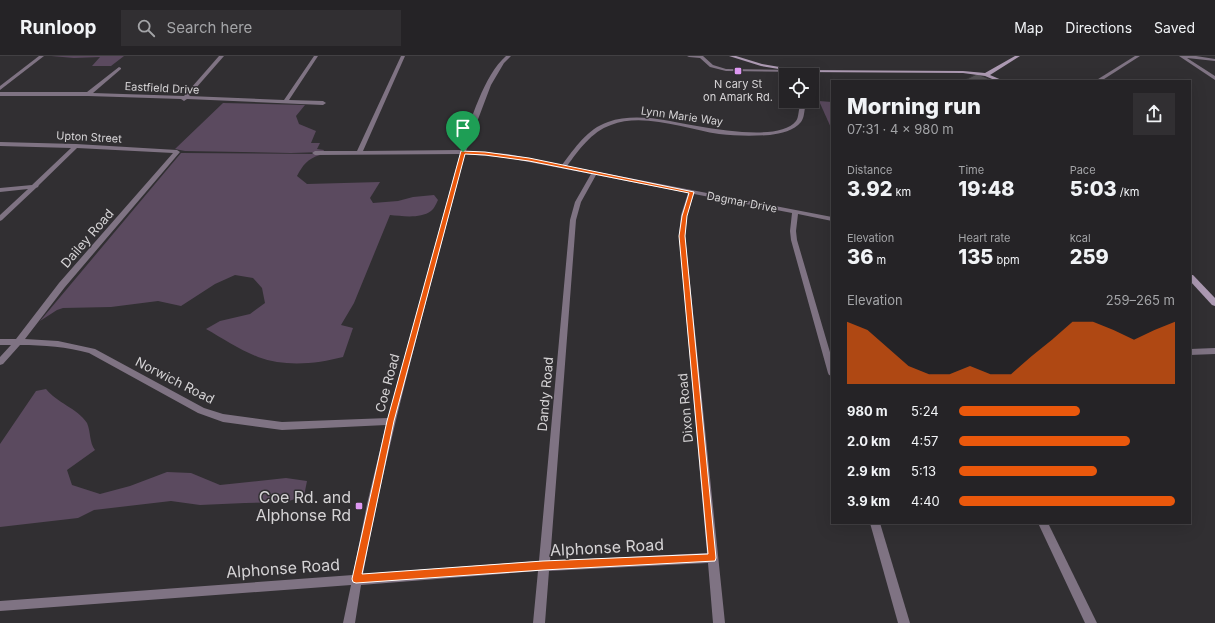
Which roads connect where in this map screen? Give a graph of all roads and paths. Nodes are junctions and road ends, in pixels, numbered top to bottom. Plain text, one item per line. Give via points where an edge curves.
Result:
1 (42, 56) edge
2 (222, 56) edge
3 (316, 56) edge
4 (403, 56) edge
5 (509, 56) edge
6 (690, 56) edge
7 (701, 56) edge
8 (732, 56) edge
9 (1018, 56) edge
10 (1138, 56) edge
11 (1180, 56) edge
12 (1186, 56) edge
13 (1215, 60) edge
14 (119, 68) dead end
15 (779, 68) edge
16 (779, 71) edge
17 (819, 71) edge
18 (986, 75) junction
19 (1215, 78) edge
20 (998, 80) edge
21 (1100, 80) edge
22 (0, 88) edge
23 (0, 94) edge
24 (88, 94) junction
25 (184, 99) junction
26 (285, 102) junction
27 (323, 104) dead end
28 (802, 108) dead end
29 (0, 144) edge
30 (76, 146) junction
31 (177, 152) joint
32 (463, 152) junction
33 (316, 153) dead end
34 (359, 153) junction
35 (564, 166) junction
36 (595, 172) junction
37 (36, 186) junction
38 (0, 190) edge
39 (692, 192) junction
40 (795, 212) junction
41 (0, 219) edge
42 (831, 219) edge
43 (1191, 278) edge
44 (1215, 304) edge
45 (0, 342) edge
46 (18, 342) junction
47 (1215, 351) edge
48 (1191, 352) edge
49 (0, 362) edge
50 (831, 370) edge
51 (391, 421) junction
52 (875, 524) edge
53 (1043, 524) edge
54 (712, 558) junction
55 (543, 566) junction
56 (356, 579) junction
57 (0, 606) edge
58 (349, 623) edge
59 (539, 623) edge
60 (719, 623) edge
61 (904, 623) edge
62 (1091, 623) edge

1 - 22 street
2 - 25 street
3 - 26 street
4 - 34 street
5 - 32 street, Coe Road via 499,64 494,73
6 - 7 street
7 - 16 street via 708,65 715,68
8 - 15 street
9 - 18 street
10 - 21 street
11 - 19 street
12 - 13 street
14 - 24 street
17 - 18 street via 963,72
18 - 20 street
23 - 24 street, Eastfield Drive
24 - 25 street, Eastfield Drive
25 - 26 street, Eastfield Drive
26 - 27 street, Eastfield Drive
28 - 35 street, Lynn Marie Way via 798,122 789,128 766,133 731,133 655,121 617,121 590,133
29 - 30 street, Upton Street
30 - 31 street, Upton Street
30 - 37 street
31 - 46 street, Dailey Road via 62,285
32 - 34 street
32 - 35 street, Dagmar Drive via 508,156
32 - 51 street, Coe Road
33 - 34 street
35 - 36 street, Dagmar Drive
36 - 39 street, Dagmar Drive
36 - 55 street, Dandy Road via 578,202 573,220
37 - 38 street
37 - 41 street
39 - 40 street, Dagmar Drive
39 - 54 street, Dixon Road via 684,216 682,236
40 - 42 street, Dagmar Drive
40 - 50 street via 794,240
43 - 44 street
45 - 46 street, Norwich Road
46 - 49 street, Dailey Road
46 - 51 street, Norwich Road via 57,342 92,351 201,411 223,418 282,426
47 - 48 street
51 - 56 street, Coe Road
52 - 61 street
53 - 62 street
54 - 55 street, Alphonse Road
54 - 60 street, Dixon Road
55 - 56 street, Alphonse Road
55 - 59 street, Dandy Road
56 - 57 street, Alphonse Road
56 - 58 street, Coe Road

